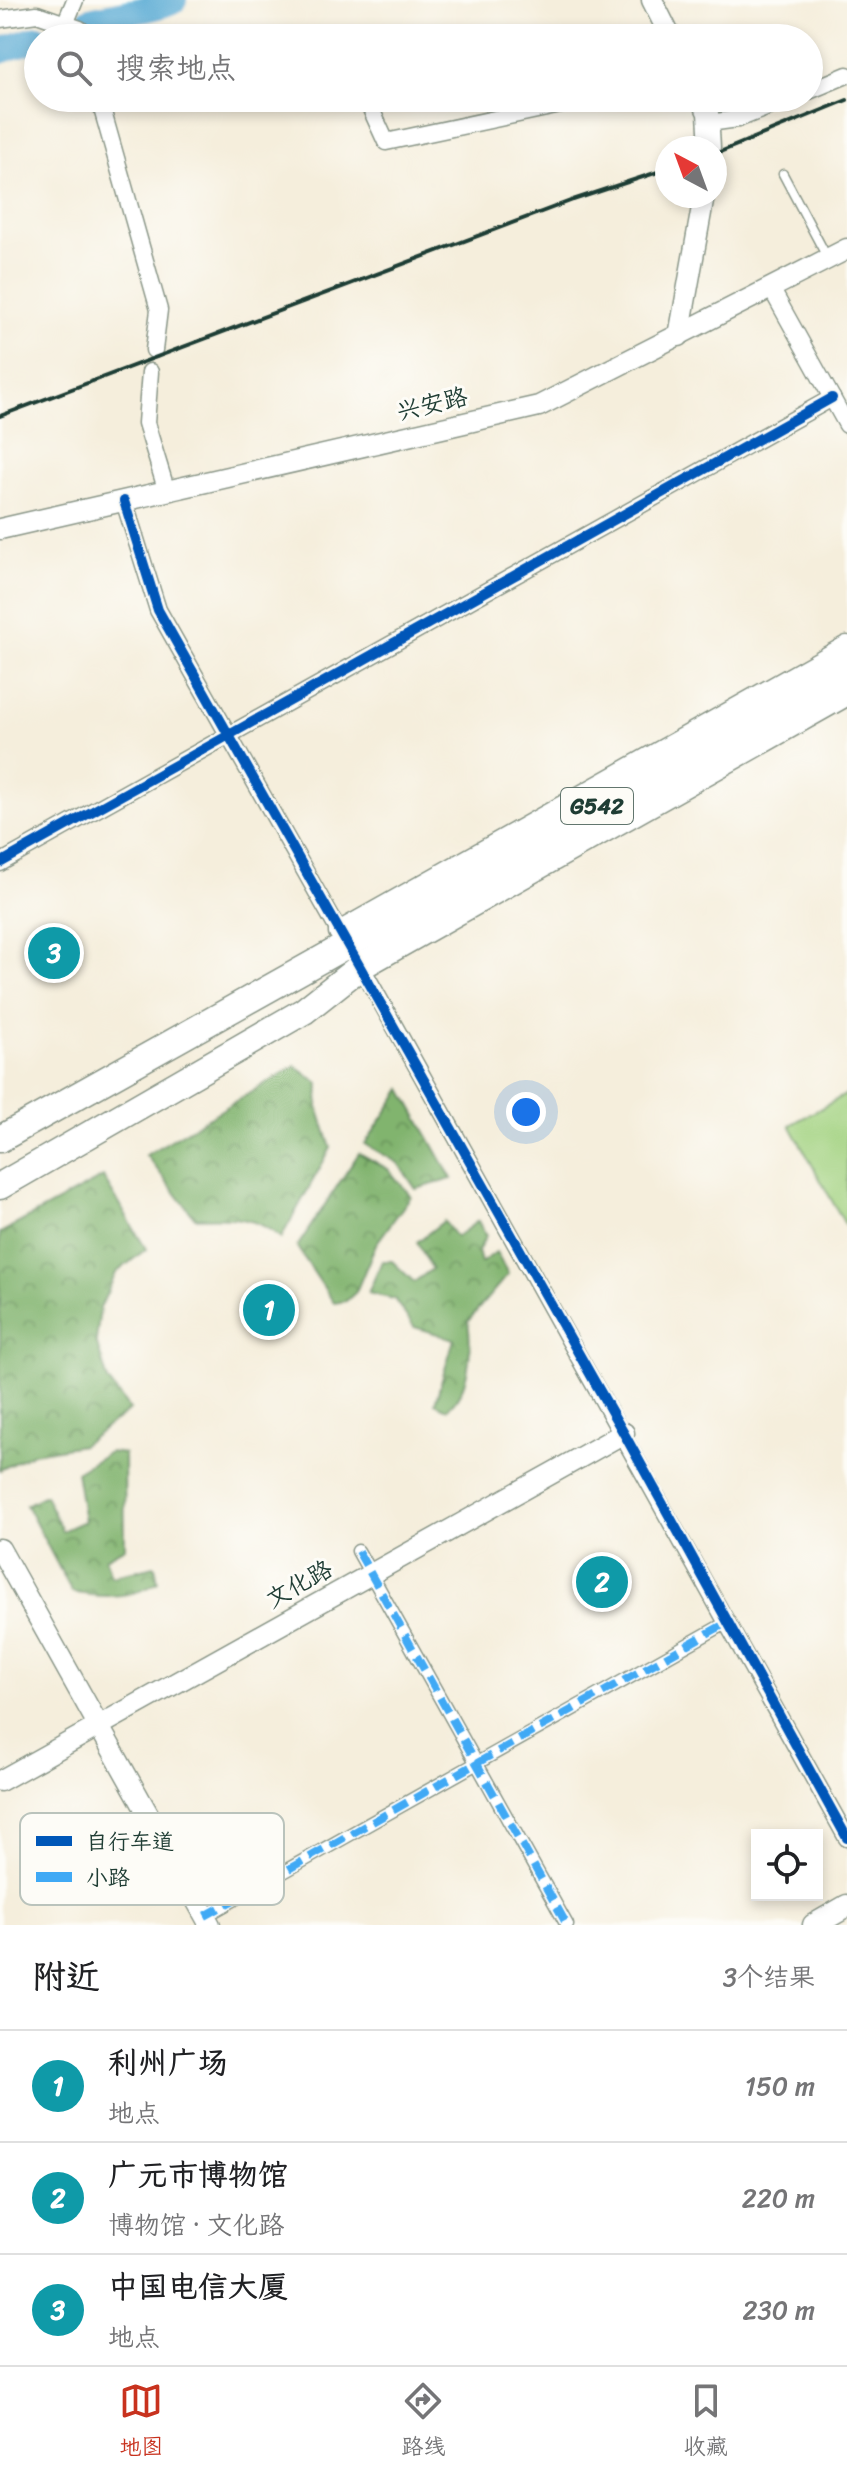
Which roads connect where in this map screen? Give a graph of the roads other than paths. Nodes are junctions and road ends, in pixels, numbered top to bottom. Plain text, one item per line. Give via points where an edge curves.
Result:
1 (75, 0) edge
2 (652, 0) edge
3 (2, 16) edge
4 (65, 24) joint
5 (664, 24) edge
6 (847, 75) edge
7 (823, 85) edge
8 (103, 112) edge
9 (372, 112) edge
10 (528, 112) edge
11 (705, 112) edge
12 (756, 112) edge
13 (709, 123) junction
14 (710, 136) edge
15 (783, 174) dead end
16 (702, 208) edge
17 (847, 249) edge
18 (828, 259) junction
19 (772, 290) junction
20 (679, 336) junction
21 (154, 350) dead end
22 (150, 372) dead end
23 (832, 398) junction
24 (847, 425) edge
25 (167, 492) junction
26 (124, 501) junction
27 (0, 529) edge
28 (847, 646) edge
29 (847, 665) edge
30 (847, 692) edge
31 (231, 736) junction
32 (0, 863) edge
33 (349, 948) junction
34 (0, 1139) edge
35 (0, 1186) edge
36 (624, 1433) junction
37 (0, 1549) edge
38 (358, 1551) dead end
39 (371, 1574) junction
40 (728, 1622) junction
41 (98, 1726) junction
42 (477, 1763) junction
43 (0, 1781) edge
44 (147, 1813) edge
45 (847, 1838) edge
46 (284, 1875) edge
47 (233, 1905) edge
48 (847, 1906) edge
49 (207, 1920) edge
50 (567, 1925) edge
51 (814, 1925) edge

1 - 4 street
2 - 5 street
3 - 4 street via 37,14
6 - 7 street
8 - 21 street via 159,310
9 - 10 street via 386,142
11 - 13 street
12 - 13 street
13 - 14 street
15 - 18 lane
16 - 20 street
17 - 18 street, 兴安路
18 - 19 street, 兴安路
19 - 20 street, 兴安路
19 - 23 street
20 - 25 street, 兴安路 via 539,406
22 - 25 street via 146,423
23 - 24 street
23 - 31 street
25 - 26 street, 兴安路
26 - 27 street, 兴安路
26 - 31 street via 158,610
28 - 33 street
29 - 33 highway, G542
30 - 33 highway, G542
31 - 32 street
31 - 33 street
33 - 34 highway, G542 via 286,976
33 - 35 highway, G542 via 304,1011
33 - 36 street
36 - 39 street, 文化路
36 - 40 street
37 - 41 street
38 - 39 street
39 - 41 street, 文化路
39 - 42 street
40 - 42 street
40 - 45 street
41 - 43 street, 文化路
41 - 44 street
42 - 46 street
42 - 50 street
47 - 49 street
48 - 51 main road

